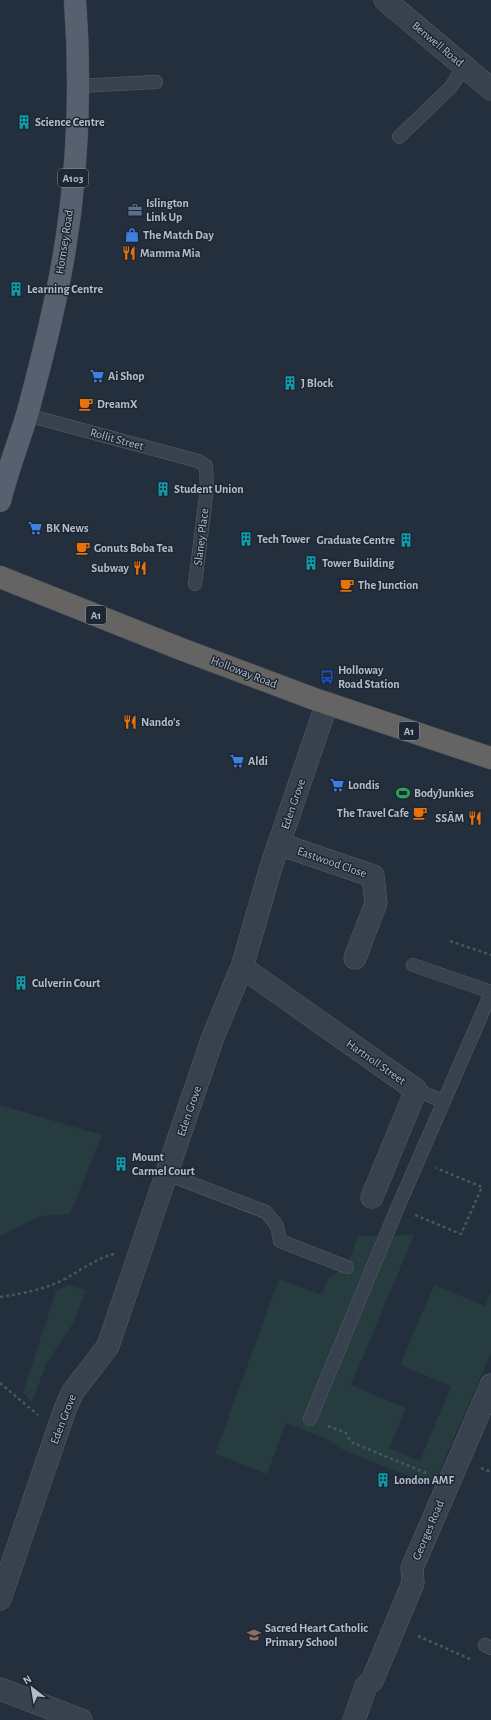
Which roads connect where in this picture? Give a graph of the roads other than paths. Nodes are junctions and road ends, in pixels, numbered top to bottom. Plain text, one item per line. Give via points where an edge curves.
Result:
1 (75, 0) edge
2 (385, 0) edge
3 (464, 66) junction
4 (156, 82) dead end
5 (78, 86) junction
6 (491, 89) edge
7 (399, 137) dead end
8 (27, 415) junction
9 (206, 466) joint
10 (0, 501) edge
11 (0, 577) edge
12 (195, 584) dead end
13 (328, 704) junction
14 (491, 758) edge
15 (279, 844) junction
16 (355, 958) dead end
17 (413, 965) dead end
18 (242, 967) junction
19 (491, 992) edge
20 (416, 1090) junction
21 (443, 1101) junction
22 (167, 1174) junction
23 (372, 1197) dead end
24 (347, 1267) dead end
25 (491, 1385) edge
26 (310, 1419) road end
27 (0, 1599) edge
28 (0, 1689) edge
29 (81, 1720) edge
30 (354, 1720) edge

1 - 5 main road, Hornsey Road / A103
2 - 3 street, Benwell Road
3 - 6 street, Benwell Road
3 - 7 lane via 451,87
4 - 5 lane
5 - 8 main road, Hornsey Road / A103 via 73,186 64,252 51,324
8 - 9 lane, Rollit Street via 198,461
8 - 10 main road, Hornsey Road / A103
9 - 12 lane, Slaney Place via 207,488
11 - 13 highway, Holloway Road / A1
13 - 14 highway, Holloway Road / A1
13 - 15 street, Eden Grove
15 - 16 street, Eastwood Close via 373,876 376,904
15 - 18 street, Eden Grove
17 - 19 lane
18 - 20 street, Hartnoll Street
18 - 22 street, Eden Grove via 214,1037
19 - 21 lane
20 - 21 lane
20 - 23 street, Hartnoll Street
21 - 26 lane
22 - 24 lane via 266,1212 277,1226 280,1241
22 - 27 street, Eden Grove via 108,1346 72,1393
25 - 30 street, Georges Road via 412,1568 413,1583 372,1681 366,1686
28 - 29 street

